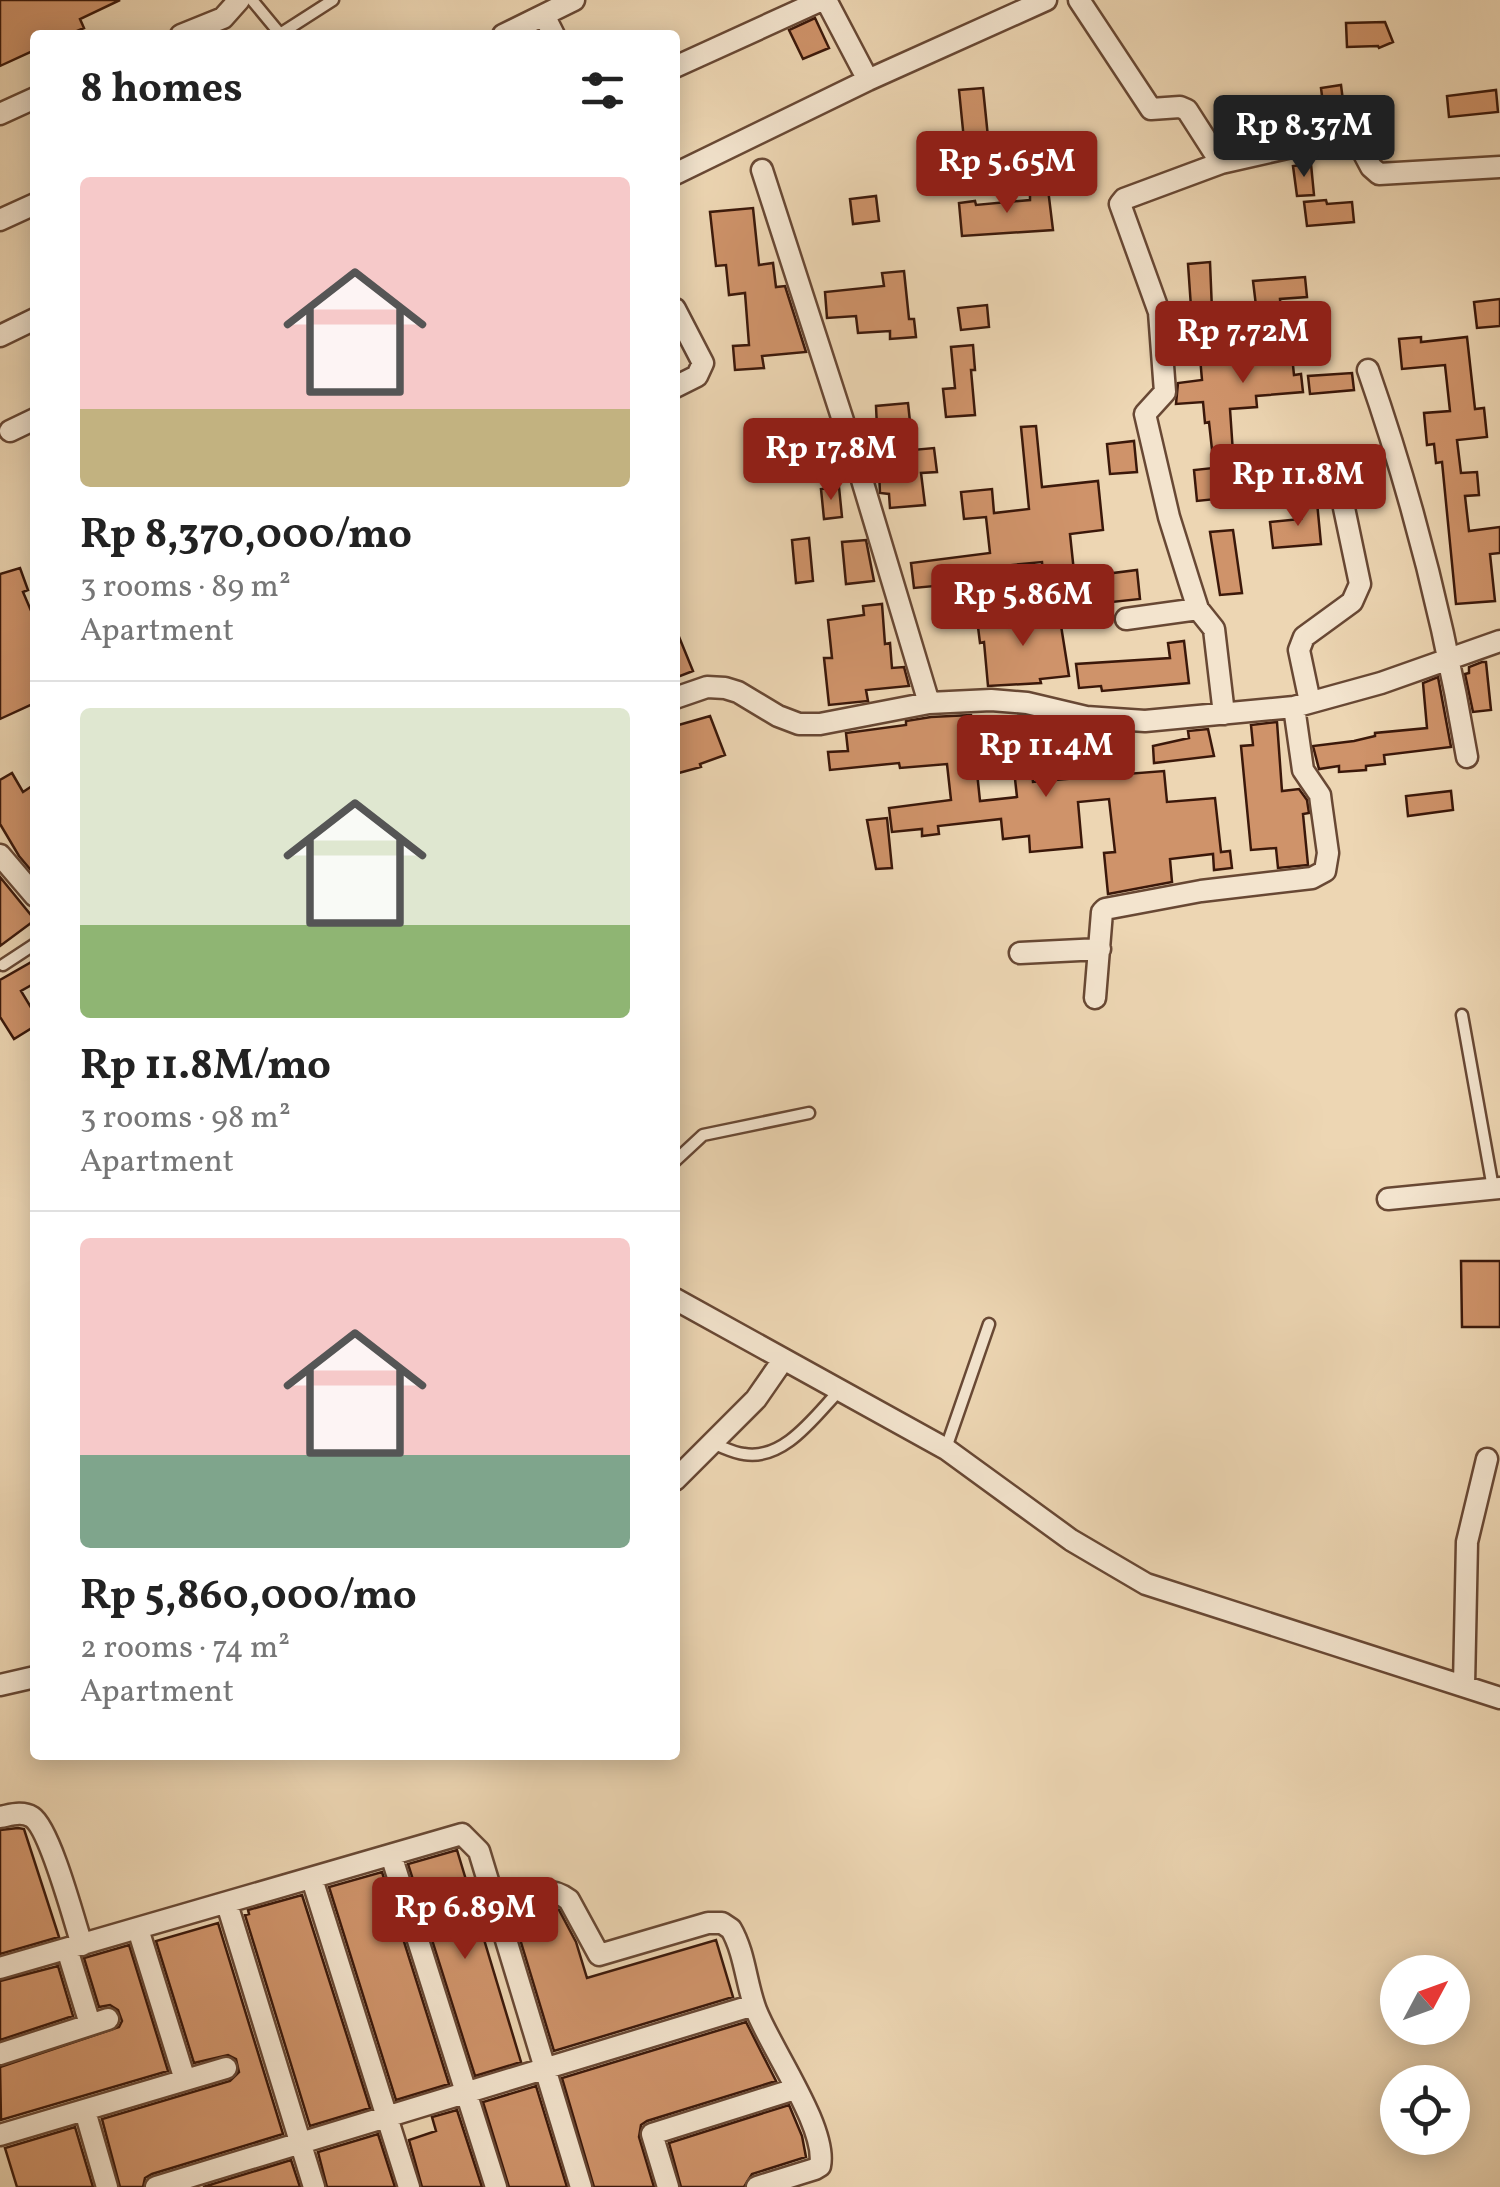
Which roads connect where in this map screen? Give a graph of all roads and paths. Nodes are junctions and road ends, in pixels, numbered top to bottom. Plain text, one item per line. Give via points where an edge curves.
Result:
1 (239, 0) edge
2 (252, 0) edge
3 (333, 0) edge
4 (574, 0) edge
5 (824, 0) edge
6 (1046, 0) edge
7 (1079, 0) edge
8 (544, 15) junction
9 (193, 30) edge
10 (278, 30) edge
11 (287, 30) edge
12 (513, 30) edge
13 (552, 30) edge
14 (680, 65) edge
15 (868, 80) junction
16 (30, 100) edge
17 (0, 114) edge
18 (1221, 163) junction
19 (1500, 167) edge
20 (762, 170) dead end
21 (680, 172) edge
22 (30, 206) edge
23 (0, 220) edge
24 (680, 318) edge
25 (30, 321) edge
26 (0, 336) edge
27 (1368, 370) dead end
28 (680, 384) edge
29 (30, 421) edge
30 (10, 431) dead end
31 (1344, 508) dead end
32 (1198, 608) junction
33 (1126, 619) dead end
34 (1500, 641) edge
35 (1450, 658) junction
36 (680, 696) edge
37 (930, 703) junction
38 (1302, 704) junction
39 (1224, 714) junction
40 (1467, 757) dead end
41 (0, 855) edge
42 (30, 890) edge
43 (30, 947) edge
44 (1100, 949) junction
45 (1020, 953) dead end
46 (3, 965) dead end
47 (1095, 998) dead end
48 (1462, 1014) dead end
49 (809, 1112) dead end
50 (680, 1157) edge
51 (1497, 1188) edge
52 (1388, 1199) dead end
53 (680, 1302) edge
54 (989, 1324) dead end
55 (783, 1360) junction
56 (839, 1391) junction
57 (714, 1444) junction
58 (946, 1450) junction
59 (1487, 1459) dead end
60 (680, 1475) edge
61 (30, 1678) edge
62 (0, 1685) edge
63 (1464, 1686) junction
64 (1500, 1698) edge
65 (0, 1817) edge
66 (391, 1855) junction
67 (312, 1879) junction
68 (493, 1899) junction
69 (226, 1904) junction
70 (138, 1929) junction
71 (75, 1947) junction
72 (0, 1968) edge
73 (754, 2005) junction
74 (0, 2054) edge
75 (226, 2068) dead end
76 (544, 2070) junction
77 (185, 2080) junction
78 (795, 2090) junction
79 (465, 2094) junction
80 (85, 2111) junction
81 (388, 2118) junction
82 (0, 2135) edge
83 (301, 2143) junction
84 (108, 2187) edge
85 (156, 2187) edge
86 (314, 2187) edge
87 (409, 2187) edge
88 (496, 2187) edge
89 (581, 2187) edge
90 (668, 2187) edge
91 (758, 2187) edge

1 - 9 street via 223,18
2 - 10 lane
3 - 11 lane
4 - 8 street
5 - 14 street
5 - 15 street
6 - 15 street
7 - 18 street via 1151,109 1188,110
8 - 12 street
8 - 13 street
15 - 21 street
16 - 17 street
18 - 19 street via 1354,133 1379,174
18 - 32 street via 1120,204 1159,312 1166,386 1146,414
20 - 37 street
22 - 23 street
24 - 28 street via 703,362 697,376
25 - 26 street
27 - 35 street
29 - 30 street
31 - 38 street via 1360,584 1352,602 1304,636 1298,650
32 - 33 street
32 - 39 street via 1214,630
34 - 35 street
35 - 38 street
35 - 40 street
36 - 37 street via 724,688 798,724
37 - 39 street via 1007,701 1086,717 1145,720
38 - 39 street
38 - 44 street via 1303,770 1322,803 1325,871 1110,906 1102,912
41 - 42 street
43 - 46 lane
44 - 45 street
44 - 47 street
48 - 51 lane
49 - 50 lane via 703,1136
51 - 52 street
53 - 55 street
54 - 58 lane
55 - 56 street
55 - 57 street
56 - 57 lane via 792,1439 767,1452 744,1454
56 - 58 street
57 - 60 street
58 - 63 street via 1071,1540 1146,1584
59 - 63 street via 1467,1542
61 - 62 street
63 - 64 street
65 - 71 street via 30,1816 45,1834
66 - 67 street
66 - 68 street via 462,1834 479,1850
66 - 79 street
67 - 69 street
67 - 81 street
68 - 73 street via 562,1894 600,1956 724,1923 734,1934
68 - 76 street
69 - 70 street
69 - 83 street
70 - 71 street
70 - 77 street
71 - 72 street
71 - 74 street via 99,2021
73 - 76 street
73 - 78 street
75 - 77 street
76 - 79 street
76 - 89 street
77 - 80 street
78 - 90 street via 652,2134
78 - 91 street via 820,2138 820,2166
79 - 81 street
79 - 88 street
80 - 82 street
80 - 84 street
81 - 83 street
81 - 87 street
83 - 85 street
83 - 86 street

